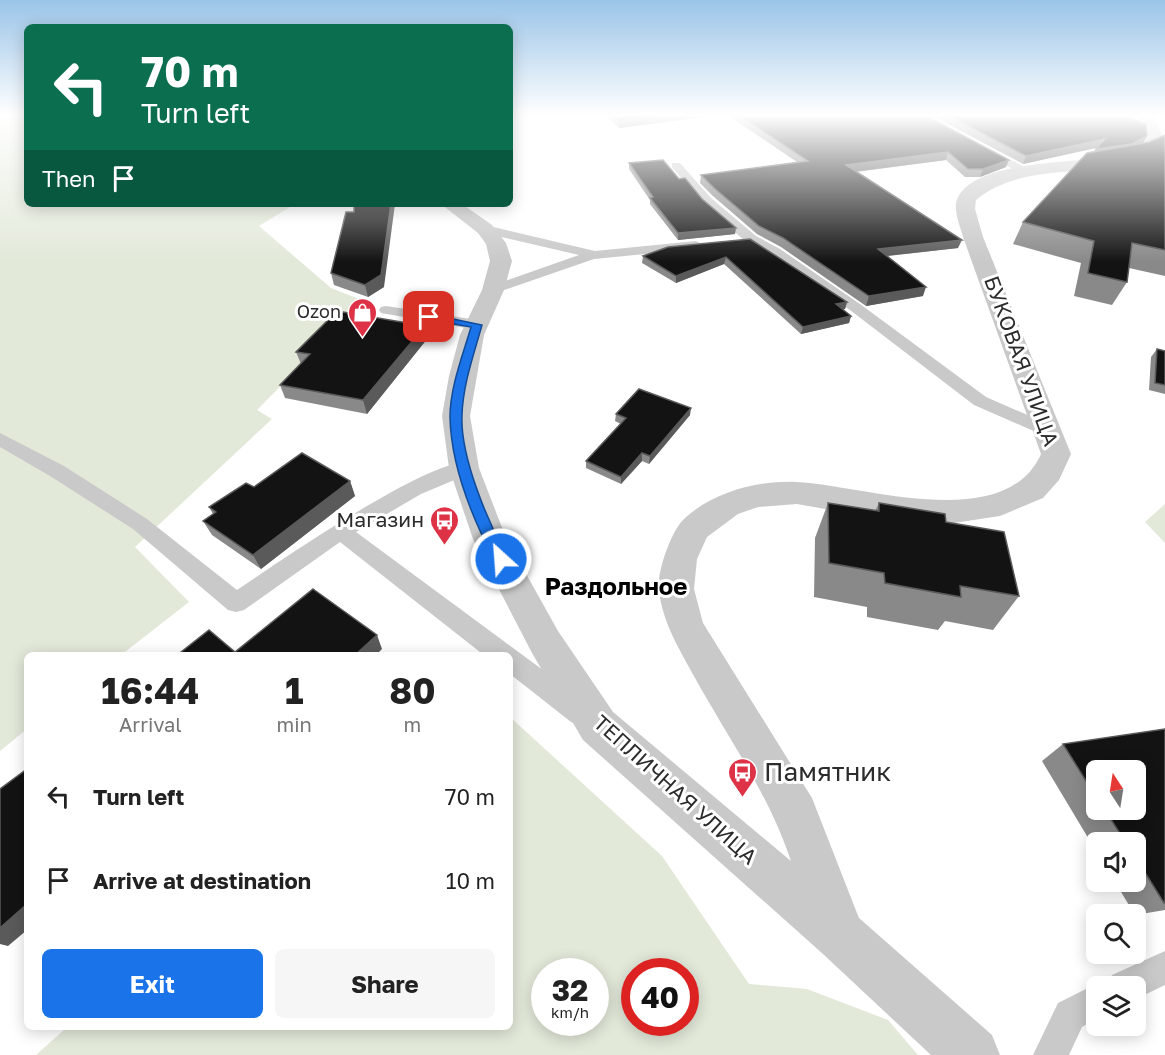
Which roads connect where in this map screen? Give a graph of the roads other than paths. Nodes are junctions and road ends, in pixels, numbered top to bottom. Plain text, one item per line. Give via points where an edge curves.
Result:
1 (1010, 163) edge
2 (1105, 163) edge
3 (676, 165) dead end
4 (1025, 171) junction
5 (454, 207) edge
6 (484, 229) junction
7 (751, 240) junction
8 (592, 255) junction
9 (493, 290) junction
10 (386, 310) dead end
11 (477, 325) junction
12 (1049, 431) junction
13 (0, 439) edge
14 (464, 468) junction
15 (340, 531) junction
16 (499, 652) edge
17 (513, 662) edge
18 (598, 726) junction
19 (841, 936) junction
20 (1165, 968) edge
21 (1146, 977) edge
22 (1086, 1006) edge
23 (972, 1055) edge
24 (1051, 1055) edge

1 - 4 lane
2 - 4 street, БУКОВАЯ УЛИЦА
3 - 7 lane via 707,201
4 - 12 street, БУКОВАЯ УЛИЦА via 974,191 967,198 965,209 1005,325
5 - 6 street, ТЕПЛИЧНАЯ УЛИЦА
6 - 8 lane
6 - 9 street, ТЕПЛИЧНАЯ УЛИЦА via 496,243 501,261
7 - 8 lane
7 - 12 lane via 855,307 980,401
8 - 9 lane
9 - 11 street, ТЕПЛИЧНАЯ УЛИЦА
10 - 11 lane
11 - 14 street, ТЕПЛИЧНАЯ УЛИЦА via 462,376 456,416
12 - 19 street, БУКОВАЯ УЛИЦА via 1056,454 1048,473 1032,490 1000,504 947,512 898,510 797,493 755,496 727,506 694,529 680,559 676,589 686,627 796,814
13 - 15 lane via 140,524 236,603
14 - 15 lane via 414,489
14 - 18 street, ТЕПЛИЧНАЯ УЛИЦА via 490,538 545,642
15 - 16 lane
17 - 18 lane
18 - 19 street, ТЕПЛИЧНАЯ УЛИЦА
19 - 23 street, ТЕПЛИЧНАЯ УЛИЦА
20 - 21 lane
22 - 24 lane via 1070,1015

